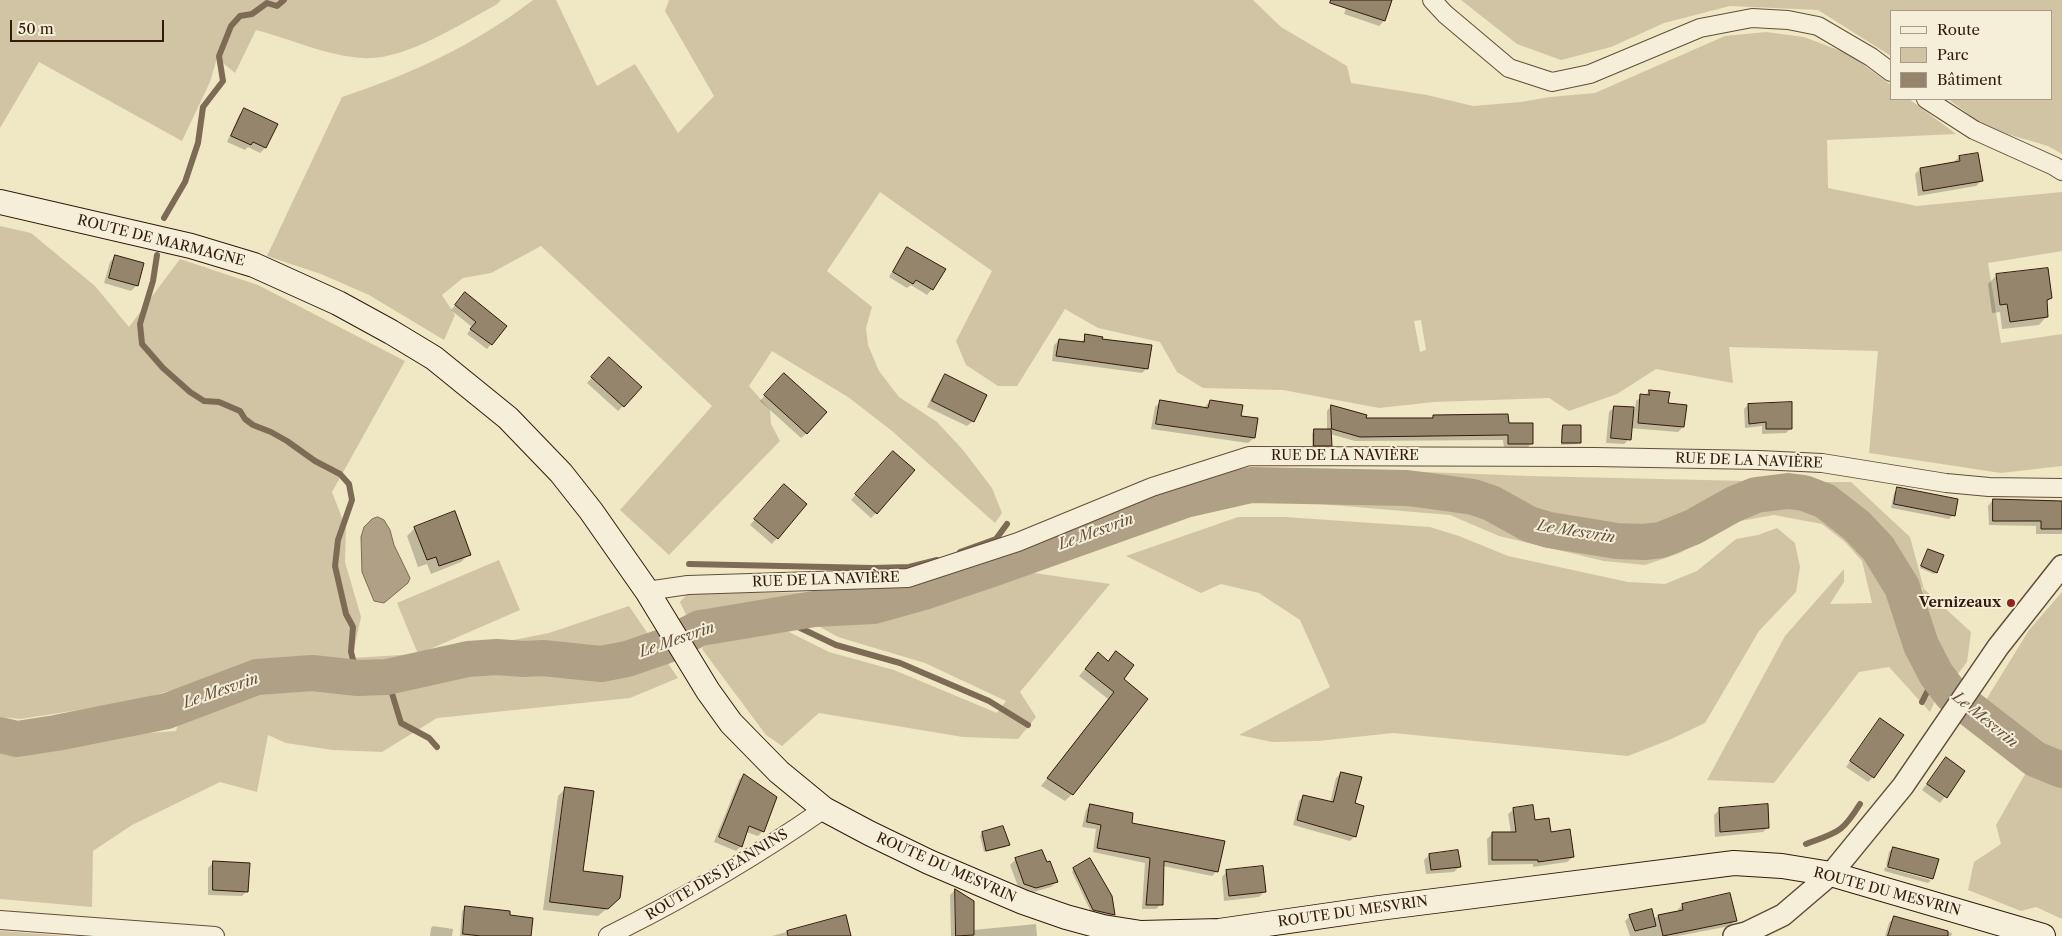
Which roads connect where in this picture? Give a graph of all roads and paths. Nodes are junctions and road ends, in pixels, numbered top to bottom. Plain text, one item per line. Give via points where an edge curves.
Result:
1 (1432, 0) edge
2 (1890, 71) edge
3 (1928, 100) edge
4 (2062, 172) edge
5 (0, 202) edge
6 (2062, 488) edge
7 (2062, 566) edge
8 (647, 591) junction
9 (687, 657) joint
10 (824, 808) junction
11 (1831, 874) junction
12 (0, 920) edge
13 (1139, 934) edge
14 (215, 936) edge
15 (608, 936) edge
16 (1734, 936) edge
17 (2043, 936) edge

1 - 2 street via 1509,68 1552,82 1590,74 1700,28 1752,18 1818,26
3 - 4 street via 1974,130
5 - 8 main road, ROUTE DE MARMAGNE via 191,246 254,265 338,303 391,332 434,358 472,387 535,445 591,511
6 - 8 street, RUE DE LA NAVIÈRE via 1989,487 1822,463 1759,460 1249,456 1152,487 1018,542 908,578 688,585
7 - 11 street via 1998,647 1903,786
8 - 9 main road, ROUTE DE MARMAGNE
9 - 10 main road, ROUTE DU MESVRIN via 732,723 779,772
10 - 13 main road, ROUTE DU MESVRIN via 869,834 1023,902 1066,917
10 - 15 street, ROUTE DES JEANNINS via 751,857 659,911
11 - 13 main road, ROUTE DU MESVRIN via 1734,863 1219,931
11 - 16 street via 1783,915
11 - 17 main road, ROUTE DU MESVRIN
12 - 14 street

